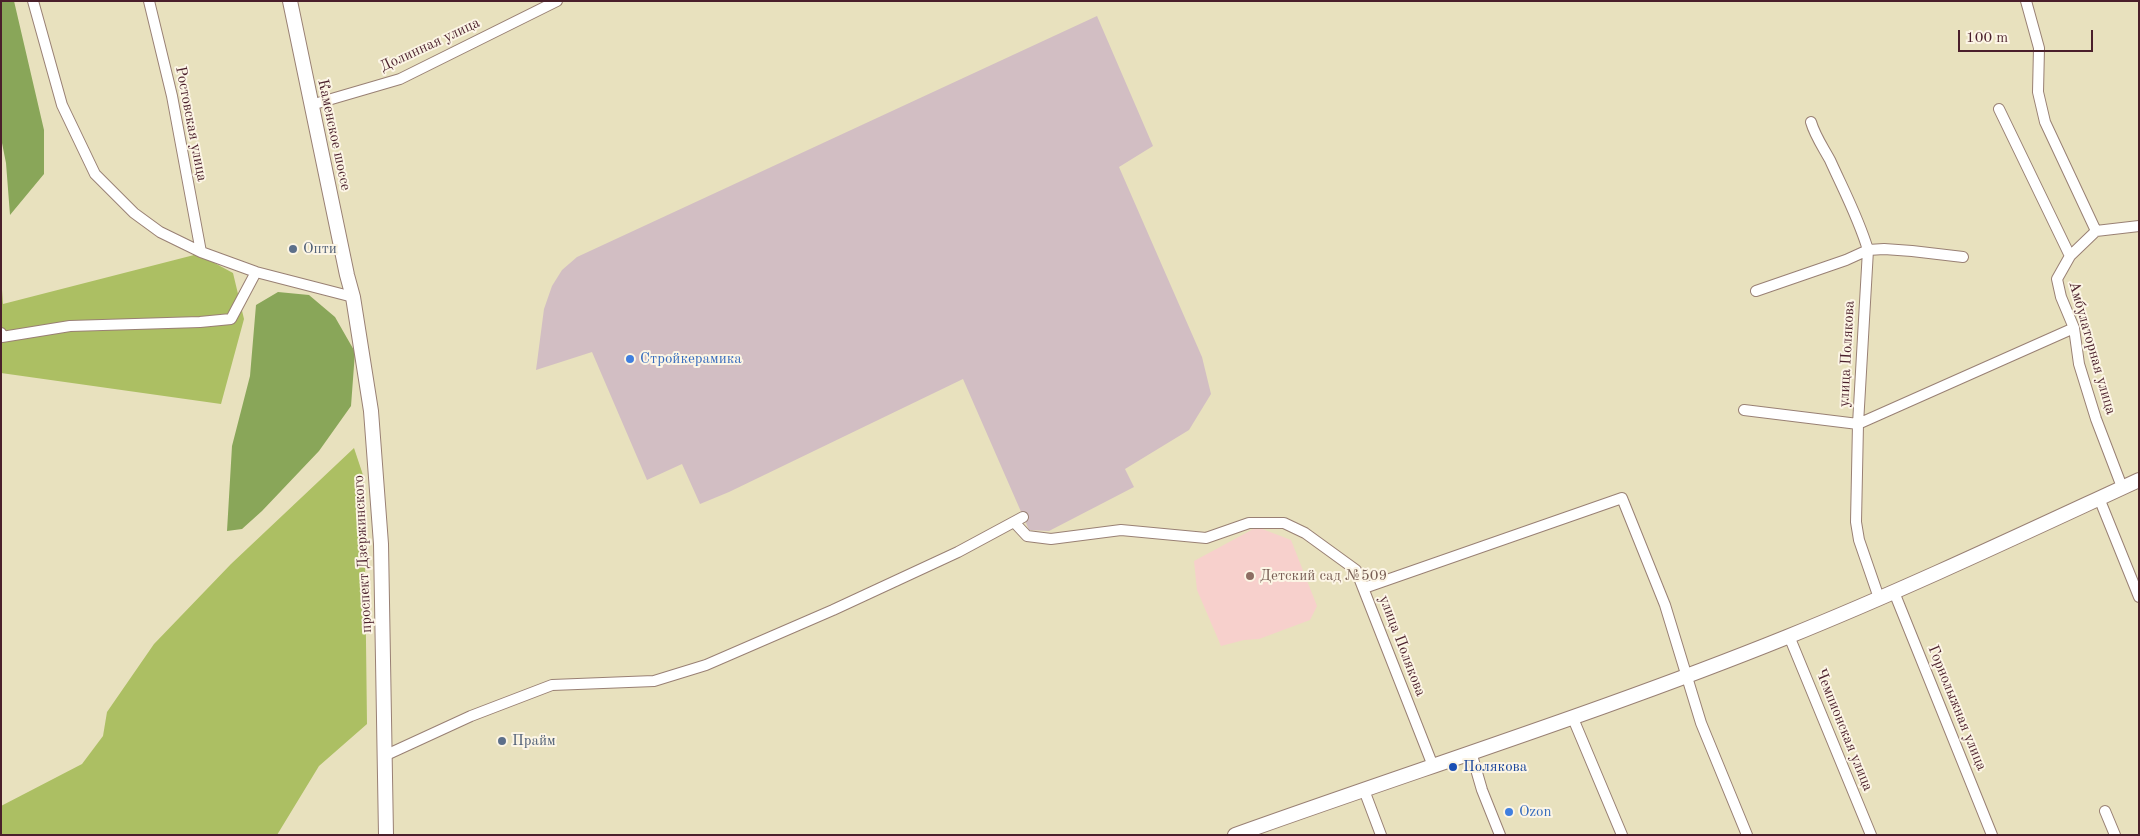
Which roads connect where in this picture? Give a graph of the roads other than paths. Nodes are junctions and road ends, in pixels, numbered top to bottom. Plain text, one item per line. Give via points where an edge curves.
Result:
1 (33, 1) edge
2 (149, 1) edge
3 (290, 1) edge
4 (557, 1) edge
5 (2026, 1) edge
6 (311, 105) junction
7 (2000, 109) dead end
8 (1811, 122) dead end
9 (2139, 226) edge
10 (2096, 231) junction
11 (1868, 250) junction
12 (201, 252) junction
13 (2070, 256) junction
14 (1963, 257) dead end
15 (256, 272) junction
16 (347, 275) joint
17 (1756, 291) dead end
18 (354, 297) junction
19 (2074, 328) junction
20 (1, 333) edge
21 (1744, 410) dead end
22 (1858, 424) junction
23 (2139, 480) edge
24 (2122, 487) junction
25 (2099, 498) junction
26 (1364, 588) junction
27 (1894, 592) junction
28 (2139, 596) edge
29 (1879, 598) junction
30 (1789, 636) junction
31 (1687, 675) junction
32 (1572, 716) junction
33 (1471, 752) junction
34 (384, 756) junction
35 (1432, 766) junction
36 (1364, 790) junction
37 (2105, 812) dead end
38 (1257, 831) edge
39 (386, 835) edge
40 (1235, 835) edge
41 (1381, 835) edge
42 (1500, 835) edge
43 (1622, 835) edge
44 (1747, 835) edge
45 (1871, 835) edge
46 (1992, 835) edge
47 (2115, 835) edge

1 - 12 street via 62,105 96,174 134,213 160,232
2 - 12 street, Ростовская улица via 172,96
3 - 6 street, Каменское шоссе
4 - 6 street, Долинная улица via 400,79
5 - 10 street via 2039,48 2038,92 2045,122
6 - 16 street, Каменское шоссе
7 - 13 street
8 - 11 street, улица Полякова
9 - 10 street
10 - 13 street, Амбулаторная улица
11 - 14 street
11 - 17 street
11 - 22 street, улица Полякова
12 - 15 street
13 - 19 street, Амбулаторная улица via 2057,280 2060,297
15 - 18 street
15 - 20 street via 231,319 70,326 2,337
16 - 18 street, проспект Дзержинского
18 - 34 street, проспект Дзержинского via 371,411 381,544
19 - 22 street
19 - 24 street, Амбулаторная улица via 2079,364
21 - 22 street
22 - 29 street, улица Полякова via 1856,522
23 - 24 street
24 - 25 street
25 - 27 street
25 - 28 street
26 - 31 street via 1622,498 1665,605
26 - 34 street, улица Полякова via 1356,570 1305,533 1284,523 1249,523 1206,538 1121,530 1051,539 1027,536 1019,520 833,610 706,665 654,681 552,685 471,716
26 - 35 street, улица Полякова
27 - 29 street
27 - 46 street, Горнолыжная улица
29 - 30 street
30 - 31 street
30 - 45 street, Чемпионская улица
31 - 32 street
31 - 44 street via 1701,723
32 - 33 street
32 - 43 street
33 - 35 street
33 - 42 street
34 - 39 street, проспект Дзержинского
35 - 36 street
36 - 38 street
36 - 41 street
37 - 47 street
38 - 40 street

